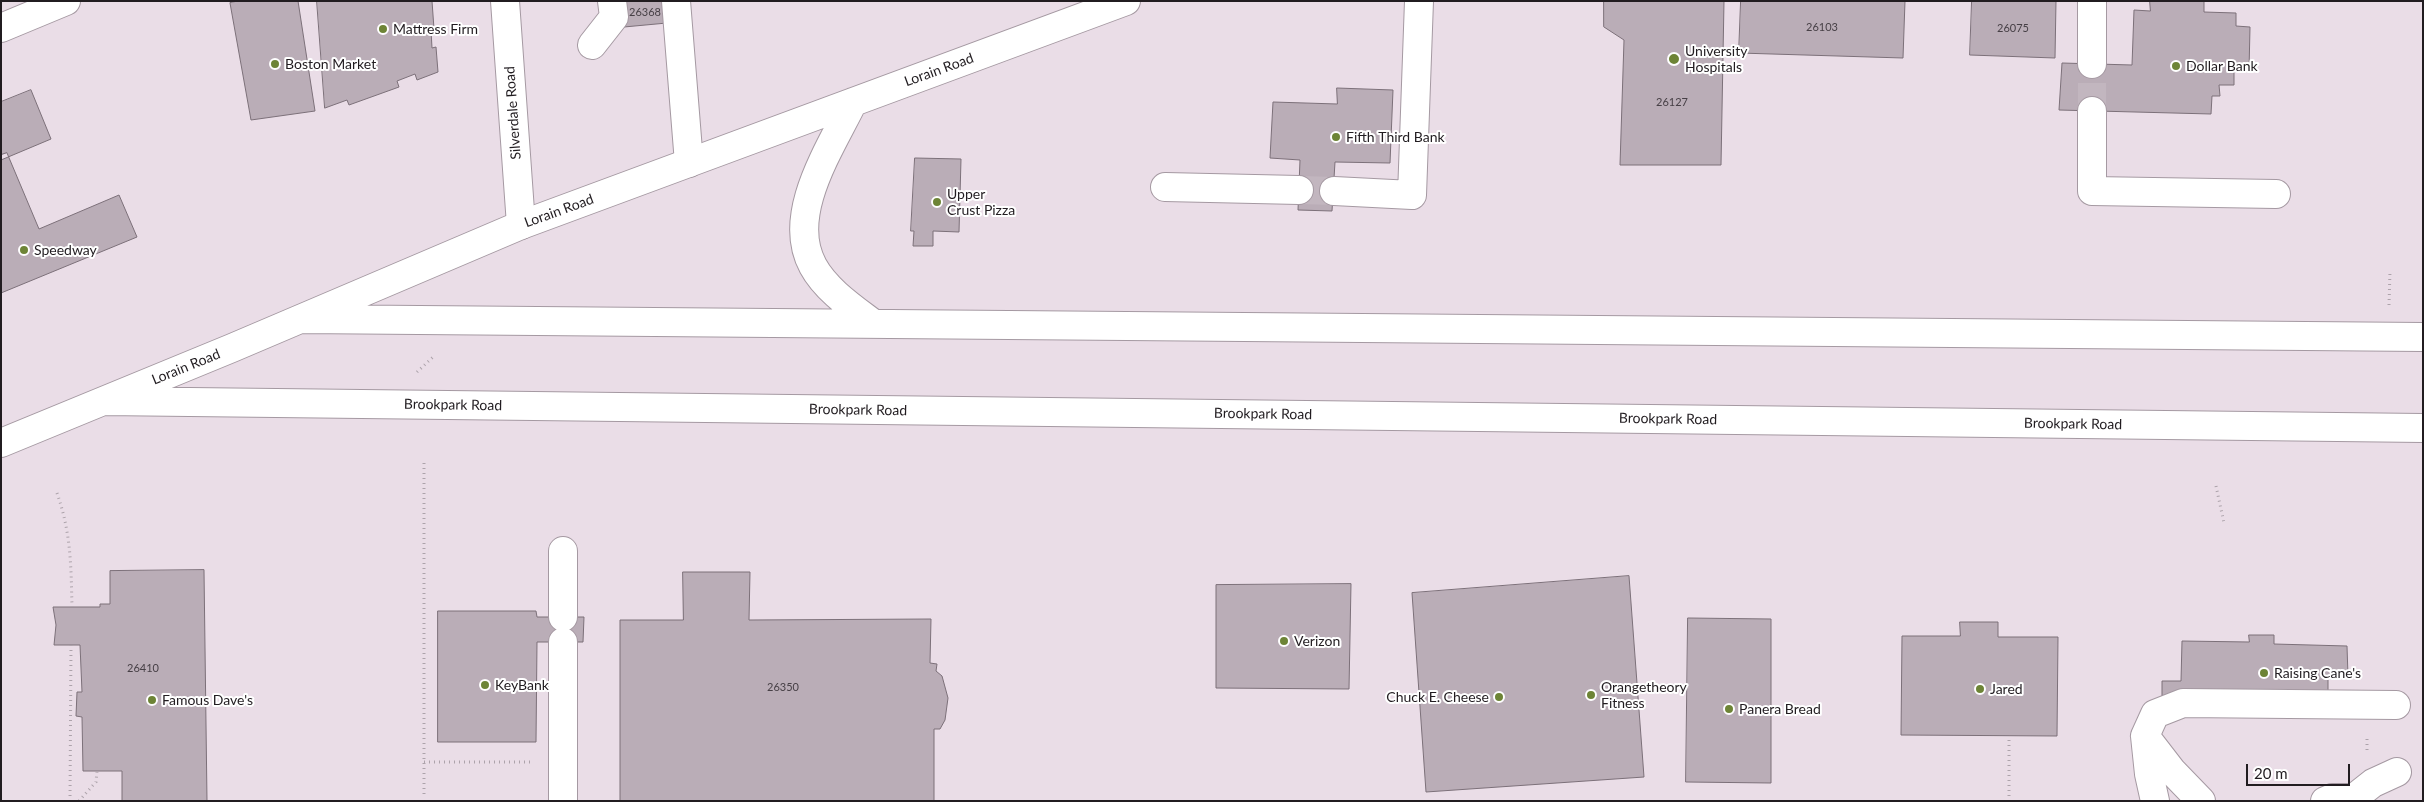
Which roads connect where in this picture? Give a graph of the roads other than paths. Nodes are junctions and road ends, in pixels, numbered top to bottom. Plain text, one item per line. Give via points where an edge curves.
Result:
1 (66, 1) edge
2 (506, 1) edge
3 (612, 1) edge
4 (676, 1) edge
5 (1126, 1) edge
6 (1418, 1) edge
7 (2092, 1) edge
8 (1, 28) edge
9 (592, 45) dead end
10 (2092, 64) tunnel mouth
11 (853, 102) junction
12 (2092, 111) tunnel mouth
13 (689, 163) junction
14 (1165, 187) dead end
15 (1299, 190) tunnel mouth
16 (1334, 191) tunnel mouth
17 (2276, 194) dead end
18 (521, 225) junction
19 (301, 319) junction
20 (874, 324) junction
21 (2423, 337) edge
22 (104, 401) junction
23 (2423, 428) edge
24 (1, 444) edge
25 (562, 551) dead end
26 (2396, 704) dead end
27 (2145, 736) junction
28 (2397, 772) dead end
29 (563, 801) edge
30 (2155, 801) edge
31 (2201, 801) edge
32 (2325, 801) edge

1 - 8 main road
2 - 18 main road, Silverdale Road
3 - 9 main road via 614,17
4 - 13 main road
5 - 11 main road, Lorain Road
6 - 16 main road via 1412,195
7 - 10 main road
11 - 13 main road, Lorain Road
11 - 20 main road via 806,202 804,247 814,268 840,298
12 - 17 main road via 2092,191
13 - 18 main road, Lorain Road
14 - 15 main road
18 - 19 main road, Lorain Road
19 - 20 main road
19 - 22 main road, Lorain Road
20 - 21 main road
22 - 23 main road, Brookpark Road
22 - 24 main road, Lorain Road
25 - 29 main road
26 - 27 main road via 2183,703 2155,714
27 - 30 main road
27 - 31 main road
28 - 32 main road via 2373,783 2354,798

